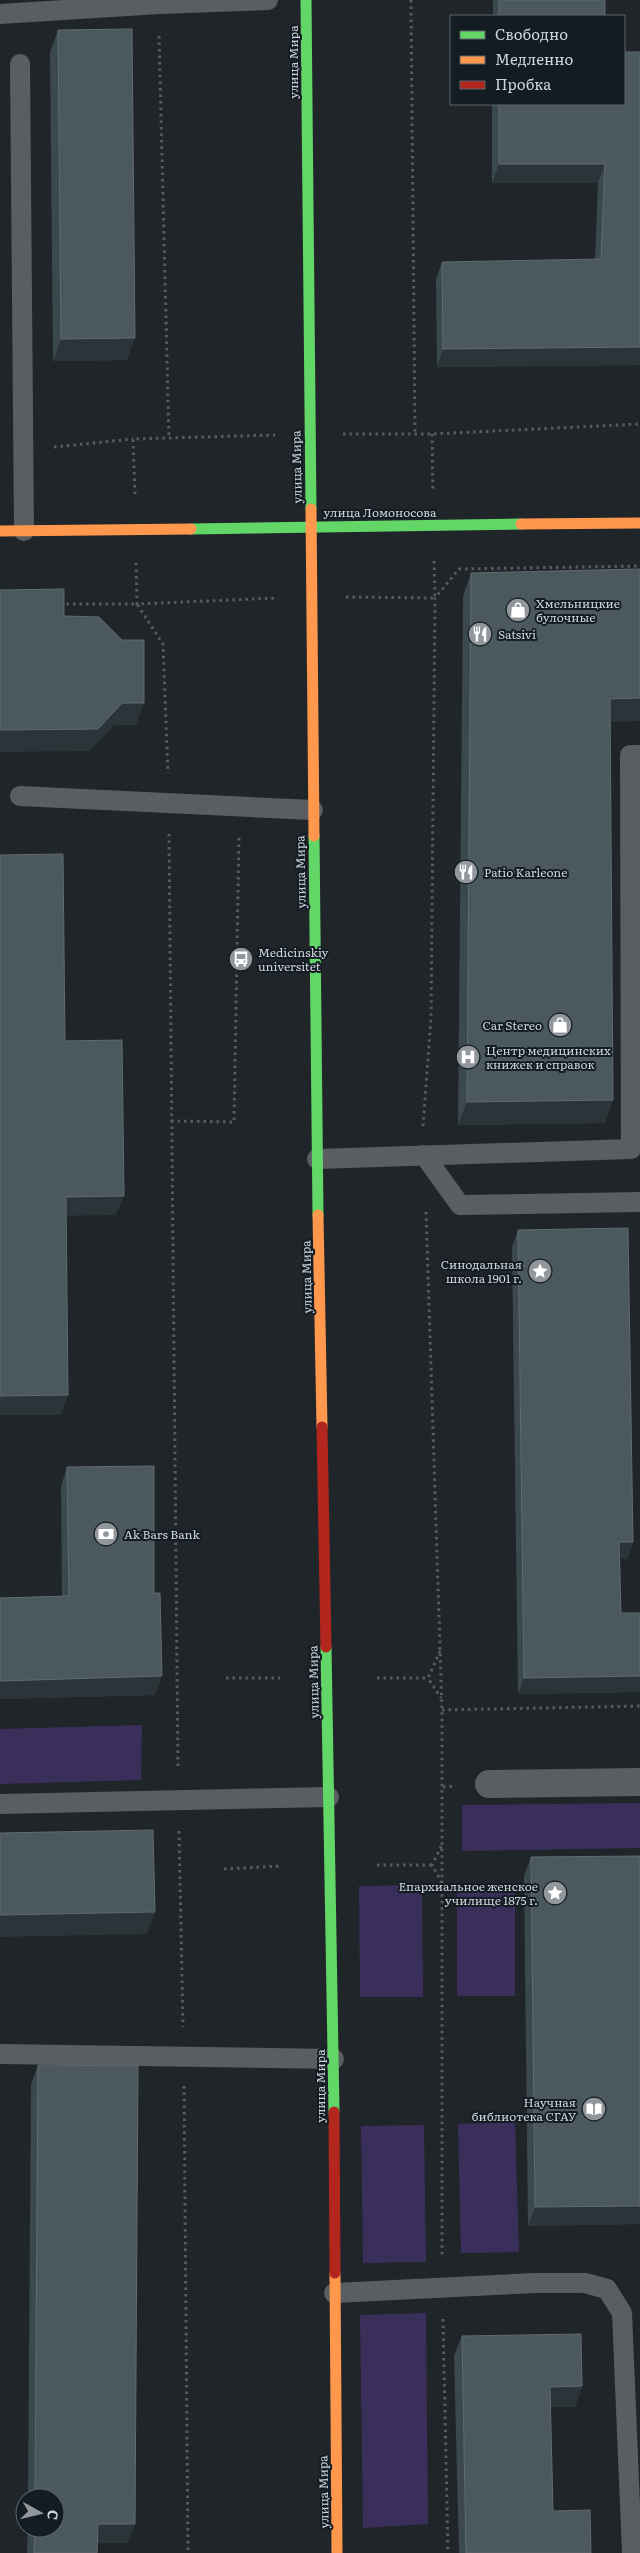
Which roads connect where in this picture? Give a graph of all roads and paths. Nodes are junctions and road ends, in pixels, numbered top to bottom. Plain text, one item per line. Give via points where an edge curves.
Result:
1 (268, 0) edge
2 (306, 0) edge
3 (412, 0) edge
4 (159, 4) junction
5 (0, 14) edge
6 (20, 64) dead end
7 (640, 424) edge
8 (415, 434) dead end
9 (432, 434) dead end
10 (133, 439) dead end
11 (169, 439) dead end
12 (24, 450) junction
13 (640, 523) edge
14 (311, 526) junction
15 (24, 531) junction
16 (0, 532) edge
17 (640, 566) edge
18 (58, 604) edge
19 (640, 755) edge
20 (20, 796) dead end
21 (169, 802) junction
22 (313, 810) junction
23 (239, 826) dead end
24 (171, 1121) junction
25 (424, 1155) junction
26 (318, 1159) junction
27 (640, 1202) edge
28 (441, 1650) junction
29 (226, 1678) dead end
30 (280, 1678) dead end
31 (377, 1678) dead end
32 (428, 1678) junction
33 (441, 1698) junction
34 (640, 1706) edge
35 (442, 1710) junction
36 (640, 1782) edge
37 (489, 1784) dead end
38 (329, 1797) junction
39 (178, 1799) junction
40 (0, 1804) edge
41 (443, 1844) junction
42 (377, 1865) dead end
43 (432, 1865) junction
44 (281, 1866) dead end
45 (224, 1869) dead end
46 (443, 1885) junction
47 (0, 2054) edge
48 (184, 2055) junction
49 (334, 2059) junction
50 (442, 2288) junction
51 (334, 2293) junction
52 (188, 2553) edge
53 (338, 2553) edge
54 (448, 2553) edge
55 (632, 2553) edge

1 - 4 lane
2 - 14 main road, улица Мира
3 - 8 path
4 - 5 lane
4 - 11 path
6 - 12 lane
7 - 9 path
10 - 12 path
12 - 15 lane
13 - 14 main road, улица Ломоносова
14 - 15 main road, улица Ломоносова
14 - 22 main road, улица Мира
15 - 16 main road, улица Ломоносова
17 - 25 path via 459,569 435,598 431,1018
18 - 21 path via 137,604 163,644
19 - 25 lane via 630,755 630,1150
20 - 21 lane
21 - 22 lane
21 - 24 path
22 - 26 main road, улица Мира
23 - 24 path via 234,1122
24 - 39 path
25 - 26 lane
25 - 27 lane via 460,1205
25 - 28 path
26 - 38 main road, улица Мира
28 - 32 path
28 - 33 path
29 - 30 path
31 - 32 path
32 - 33 path
33 - 35 path
34 - 35 path
35 - 41 path
36 - 37 street
38 - 39 lane
38 - 49 main road, улица Мира
39 - 40 lane
39 - 48 path
41 - 43 path
41 - 46 path
42 - 43 path
43 - 46 path
44 - 45 path
46 - 50 path
47 - 48 lane
48 - 49 lane
48 - 52 path
49 - 51 main road, улица Мира
50 - 51 lane
50 - 54 path
50 - 55 lane via 585,2283 607,2289 622,2313
51 - 53 main road, улица Мира

